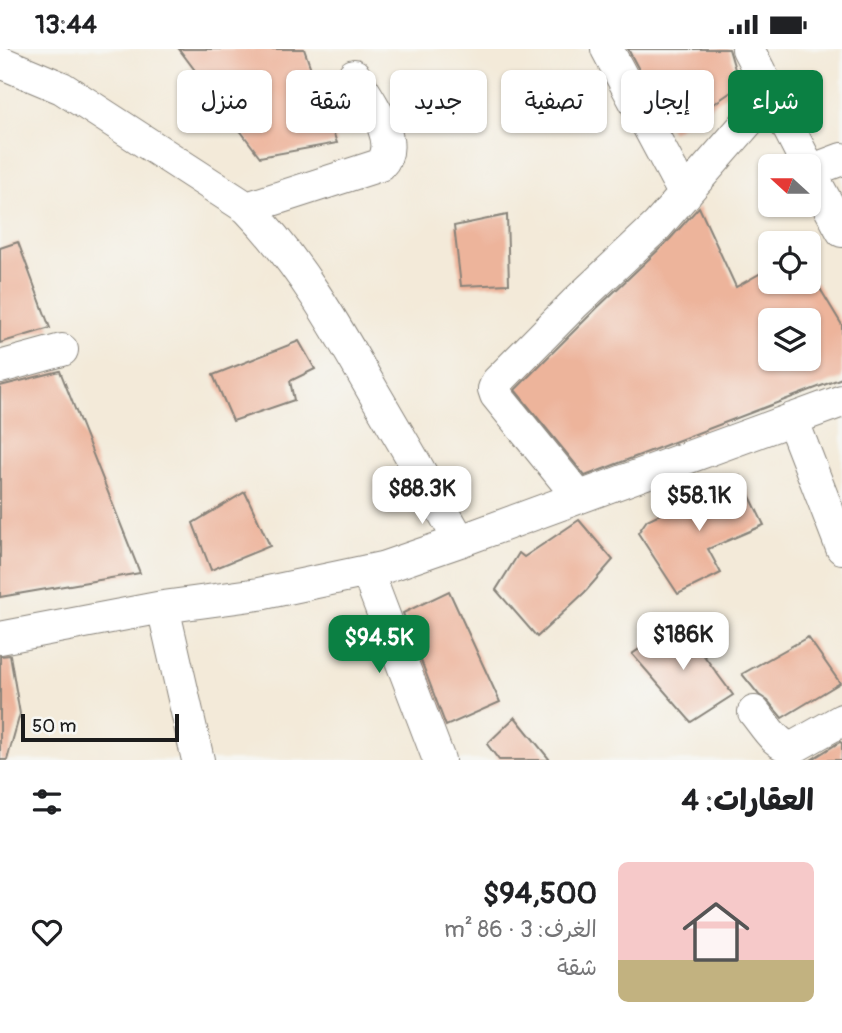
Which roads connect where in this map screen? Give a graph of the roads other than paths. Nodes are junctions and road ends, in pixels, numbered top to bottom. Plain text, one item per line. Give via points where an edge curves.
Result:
1 (607, 49) edge
2 (748, 49) edge
3 (0, 62) edge
4 (758, 70) edge
5 (376, 114) edge
6 (738, 133) edge
7 (791, 133) edge
8 (802, 154) edge
9 (842, 159) edge
10 (821, 165) edge
11 (821, 191) edge
12 (685, 195) junction
13 (247, 208) junction
14 (842, 232) edge
15 (62, 350) dead end
16 (0, 367) edge
17 (842, 401) edge
18 (792, 419) junction
19 (578, 496) junction
20 (460, 541) junction
21 (842, 548) edge
22 (367, 571) junction
23 (163, 607) junction
24 (0, 638) edge
25 (754, 712) dead end
26 (842, 720) edge
27 (198, 760) edge
28 (439, 760) edge

1 - 12 street
2 - 4 street
3 - 13 street via 62,88
5 - 13 street via 389,144 380,165
6 - 12 street
7 - 8 street
9 - 10 street
11 - 14 street
12 - 19 street via 497,382 496,395
13 - 20 street via 280,245 325,311
15 - 16 street
17 - 18 street
18 - 19 street
18 - 21 street
19 - 20 street
20 - 22 street
22 - 23 street via 260,594
22 - 28 street
23 - 24 street
23 - 27 street
25 - 26 street via 788,747

